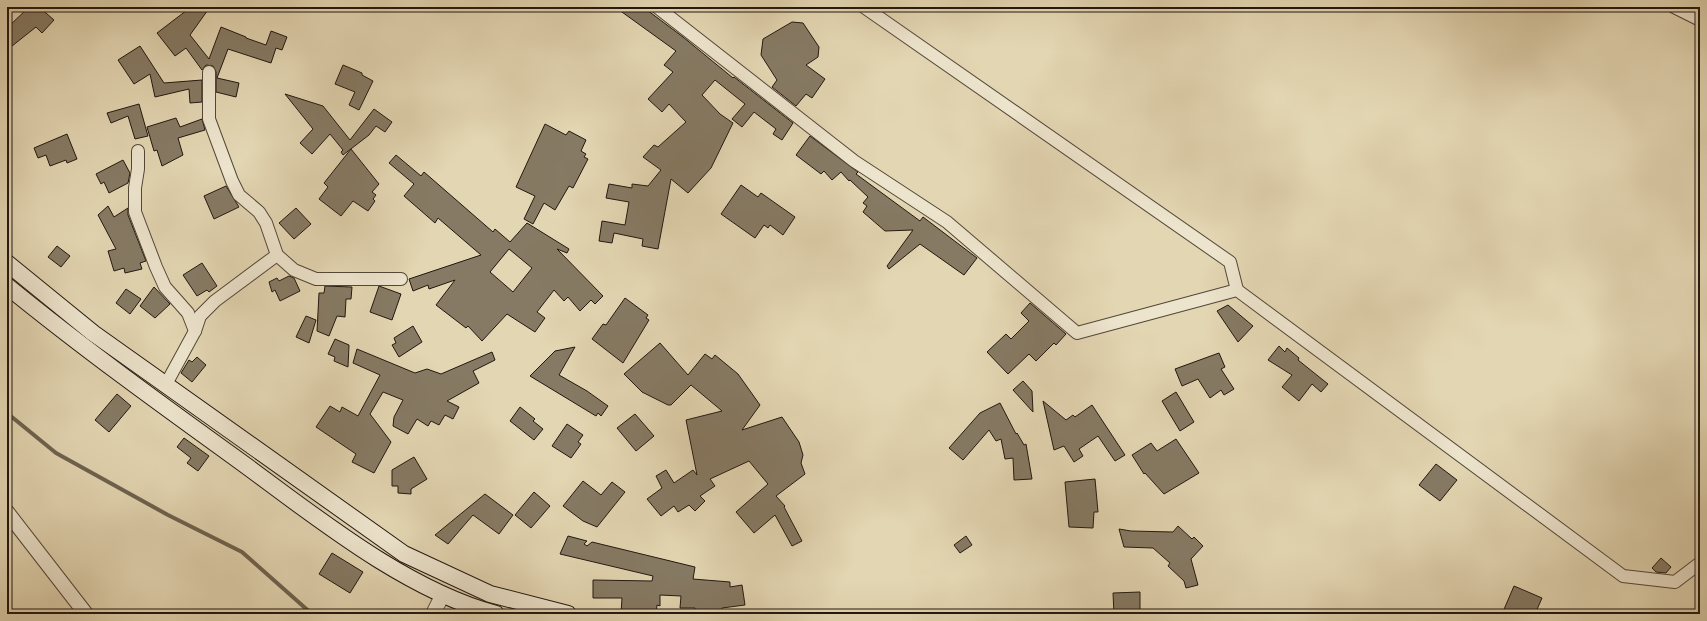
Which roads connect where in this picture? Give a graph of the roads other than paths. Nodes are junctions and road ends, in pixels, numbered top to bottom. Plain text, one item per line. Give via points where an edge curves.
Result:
1 (657, 7) edge
2 (864, 7) edge
3 (1674, 7) edge
4 (1700, 20) edge
5 (209, 72) dead end
6 (138, 151) dead end
7 (277, 255) junction
8 (7, 263) edge
9 (401, 279) dead end
10 (7, 286) edge
11 (1237, 290) junction
12 (195, 331) junction
13 (165, 386) junction
14 (7, 512) edge
15 (1700, 563) edge
16 (443, 594) junction
17 (86, 614) edge
18 (433, 614) edge
19 (496, 614) edge
20 (568, 614) edge

1 - 11 street via 854,161 947,222 1077,333
2 - 11 street via 1230,262
3 - 4 street
5 - 7 street via 209,119 232,181 239,195 259,212 266,223
6 - 12 street via 135,212 165,287 188,313
7 - 9 street via 294,270 316,279
7 - 12 street via 215,301 200,316
8 - 13 main road via 92,333
10 - 16 main road via 72,339 333,530 419,583
11 - 15 street via 1623,576 1675,582
12 - 13 street
13 - 20 main road via 404,554 490,594
14 - 17 street
16 - 18 street
16 - 19 main road

